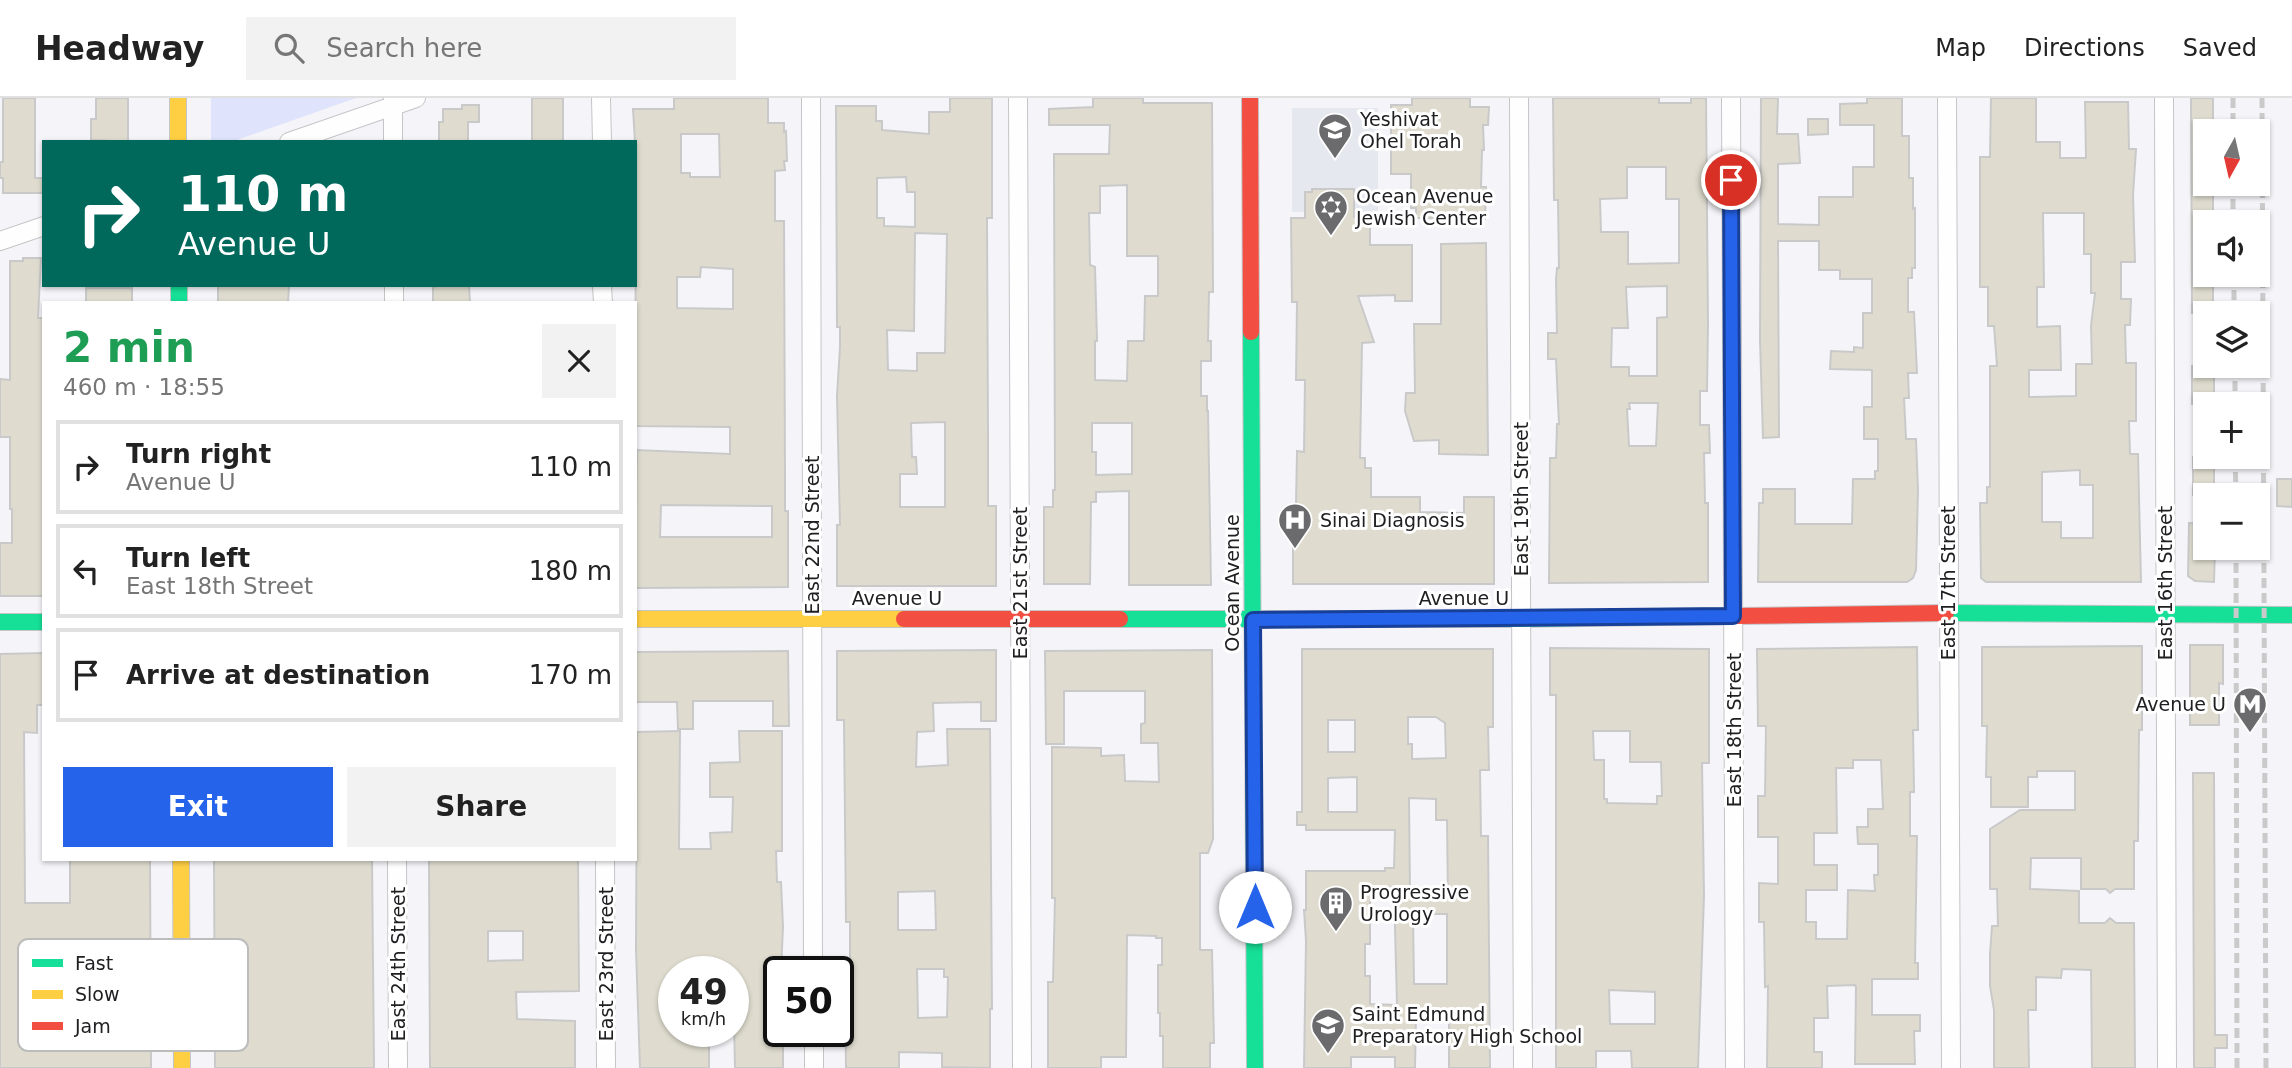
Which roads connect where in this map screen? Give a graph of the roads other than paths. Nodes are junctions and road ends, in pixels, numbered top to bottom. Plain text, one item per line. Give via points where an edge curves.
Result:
1 (178, 98) edge
2 (416, 98) edge
3 (601, 98) edge
4 (811, 98) edge
5 (1018, 98) edge
6 (1250, 98) edge
7 (1519, 98) edge
8 (1731, 98) edge
9 (1947, 98) edge
10 (2164, 98) edge
11 (393, 102) edge
12 (178, 140) edge
13 (294, 140) edge
14 (393, 140) edge
15 (602, 140) edge
16 (42, 227) edge
17 (0, 241) edge
18 (1949, 613) junction
19 (2165, 615) junction
20 (2292, 615) edge
21 (1733, 616) junction
22 (1020, 618) junction
23 (637, 619) edge
24 (812, 619) junction
25 (1521, 619) junction
26 (1253, 620) junction
27 (0, 622) edge
28 (42, 622) edge
29 (181, 861) edge
30 (397, 861) edge
31 (605, 861) edge
32 (181, 939) edge
33 (813, 956) edge
34 (814, 1047) edge
35 (398, 1068) edge
36 (606, 1068) edge
37 (814, 1068) edge
38 (1022, 1068) edge
39 (1255, 1068) edge
40 (1523, 1068) edge
41 (1735, 1068) edge
42 (1951, 1068) edge
43 (2167, 1068) edge

1 - 12 main road
2 - 11 street
3 - 15 street
4 - 24 street, East 22nd Street
5 - 22 street, East 21st Street
6 - 26 main road, Ocean Avenue
7 - 25 street, East 19th Street
8 - 21 street, East 18th Street
9 - 18 street, East 17th Street
10 - 19 street, East 16th Street
11 - 13 street
11 - 14 street
16 - 17 street
18 - 19 main road, Avenue U
18 - 21 main road, Avenue U
18 - 42 street, East 17th Street
19 - 20 main road, Avenue U
19 - 43 street, East 16th Street
21 - 25 main road, Avenue U
21 - 41 street, East 18th Street
22 - 24 main road, Avenue U
22 - 26 main road, Avenue U
22 - 38 street, East 21st Street
23 - 24 main road, Avenue U
24 - 33 street, East 22nd Street
25 - 26 main road, Avenue U
25 - 40 street, East 19th Street
26 - 39 main road, Ocean Avenue
27 - 28 main road
29 - 32 main road
30 - 35 street, East 24th Street
31 - 36 street, East 23rd Street
34 - 37 street

